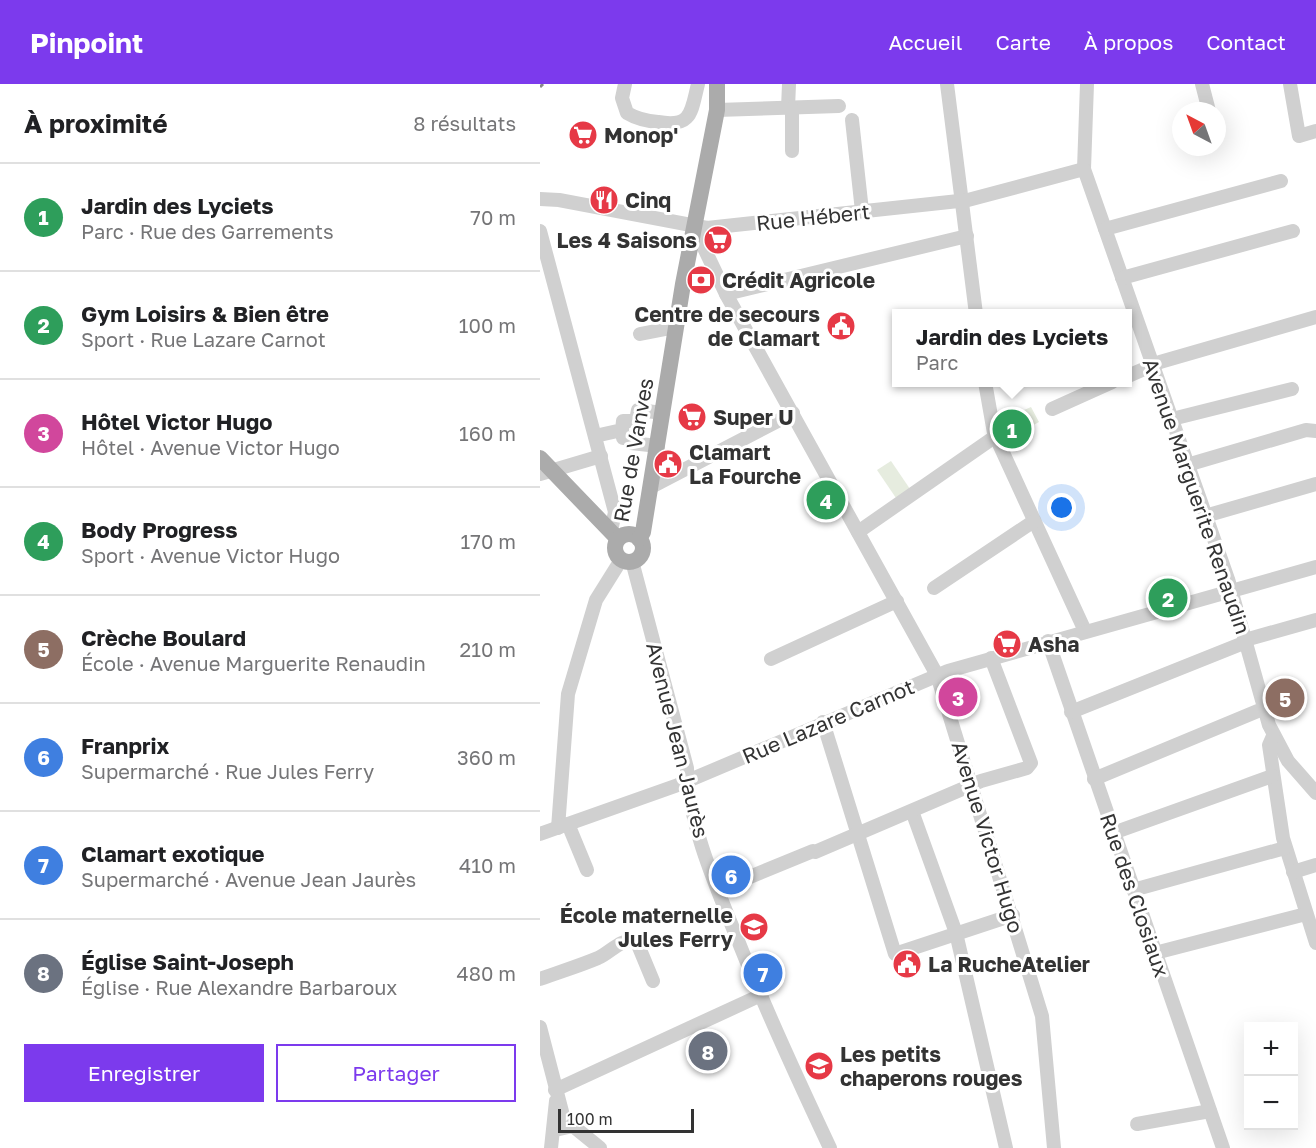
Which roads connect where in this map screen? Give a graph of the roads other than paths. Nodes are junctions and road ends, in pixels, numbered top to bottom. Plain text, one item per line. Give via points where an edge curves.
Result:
1 (625, 84) edge
2 (698, 84) edge
3 (717, 84) edge
4 (789, 84) edge
5 (947, 84) edge
6 (1087, 84) edge
7 (1202, 84) edge
8 (1290, 84) edge
9 (1207, 102) edge
10 (839, 106) dead end
11 (790, 108) junction
12 (717, 111) junction
13 (852, 120) dead end
14 (1316, 131) edge
15 (792, 151) dead end
16 (1084, 169) junction
17 (1281, 182) dead end
18 (540, 199) edge
19 (962, 200) junction
20 (862, 212) junction
21 (694, 227) junction
22 (1105, 229) junction
23 (540, 231) edge
24 (1293, 231) dead end
25 (968, 236) junction
26 (1122, 278) junction
27 (726, 294) junction
28 (975, 309) edge
29 (1316, 317) edge
30 (676, 327) junction
31 (640, 334) dead end
32 (1153, 365) junction
33 (1132, 374) edge
34 (986, 387) edge
35 (1101, 387) edge
36 (1292, 389) dead end
37 (1052, 409) dead end
38 (663, 413) junction
39 (793, 413) junction
40 (1172, 419) junction
41 (622, 430) junction
42 (1316, 431) edge
43 (595, 436) junction
44 (996, 436) junction
45 (658, 446) junction
46 (601, 456) junction
47 (1187, 465) junction
48 (544, 467) edge
49 (654, 469) junction
50 (685, 470) junction
51 (1316, 484) edge
52 (651, 488) junction
53 (1205, 516) junction
54 (1034, 521) junction
55 (858, 531) junction
56 (615, 535) junction
57 (639, 539) junction
58 (627, 561) junction
59 (1316, 567) edge
60 (934, 588) dead end
61 (1231, 589) junction
62 (897, 601) junction
63 (1316, 620) edge
64 (1085, 631) junction
65 (1246, 641) junction
66 (1048, 642) junction
67 (991, 658) junction
68 (771, 659) dead end
69 (938, 675) junction
70 (1265, 708) junction
71 (1071, 712) junction
72 (824, 723) junction
73 (1273, 736) junction
74 (1272, 776) junction
75 (1094, 779) junction
76 (687, 780) junction
77 (972, 785) junction
78 (1315, 791) edge
79 (912, 811) junction
80 (563, 826) junction
81 (860, 833) junction
82 (1113, 833) junction
83 (540, 834) edge
84 (1285, 848) junction
85 (1316, 865) edge
86 (587, 870) dead end
87 (1293, 872) junction
88 (718, 890) junction
89 (1133, 890) junction
90 (1013, 915) junction
91 (1310, 918) edge
92 (956, 933) junction
93 (1316, 943) edge
94 (1155, 953) junction
95 (540, 979) edge
96 (653, 981) dead end
97 (759, 996) junction
98 (540, 1027) edge
99 (556, 1094) junction
100 (1210, 1111) junction
101 (1137, 1124) dead end
102 (553, 1137) edge
103 (600, 1148) edge
104 (830, 1148) edge
105 (1006, 1148) edge
106 (1054, 1148) edge
107 (1223, 1148) edge

1 - 2 street via 622,98 627,113 637,119 675,125 684,122 692,111
3 - 12 main road, Rue de Vanves
4 - 11 street
5 - 19 street
6 - 16 street, Avenue Marguerite Renaudin
7 - 9 street
8 - 14 street via 1299,136
10 - 11 street
11 - 12 street
11 - 15 street
12 - 21 main road, Rue de Vanves
13 - 20 street
16 - 19 street, Rue Hébert
16 - 22 street, Avenue Marguerite Renaudin
17 - 22 street
18 - 21 street, Rue Hébert
19 - 20 street, Rue Hébert
19 - 25 street
20 - 21 street, Rue Hébert
21 - 27 street, Avenue Victor Hugo
21 - 30 main road, Rue de Vanves
22 - 26 street, Avenue Marguerite Renaudin
23 - 43 street
24 - 26 street
25 - 27 street
25 - 28 street
26 - 32 street, Avenue Marguerite Renaudin
27 - 39 street, Avenue Victor Hugo via 766,356
29 - 32 street
30 - 31 street
30 - 38 main road, Rue de Vanves
32 - 33 street
32 - 40 street, Avenue Marguerite Renaudin
34 - 44 street
35 - 37 street
36 - 40 street
38 - 41 street via 638,410 636,421 623,421
38 - 45 main road, Rue de Vanves
39 - 50 street
39 - 55 street, Avenue Victor Hugo
40 - 47 street, Avenue Marguerite Renaudin
41 - 43 street
41 - 45 street via 623,438 631,438 631,443
42 - 47 street via 1306,430
43 - 46 street
44 - 54 street
44 - 55 street
45 - 49 main road, Rue de Vanves
46 - 48 street
46 - 56 street via 615,513
47 - 53 street, Avenue Marguerite Renaudin
48 - 56 main road
49 - 50 street via 665,473
49 - 52 main road, Rue de Vanves
50 - 52 street
51 - 53 street
52 - 57 main road, Rue de Vanves via 644,532
53 - 61 street, Avenue Marguerite Renaudin
54 - 60 street
54 - 64 street
55 - 62 street, Avenue Victor Hugo
56 - 57 main road
56 - 58 main road via 616,553
57 - 58 main road via 642,552
58 - 76 street, Avenue Jean Jaurès via 672,710
58 - 80 street via 596,600 568,694
59 - 61 street, Rue Lazare Carnot
61 - 64 street, Rue Lazare Carnot
61 - 65 street, Avenue Marguerite Renaudin
62 - 68 street
62 - 69 street, Avenue Victor Hugo
63 - 65 street
64 - 66 street, Rue Lazare Carnot
65 - 70 street, Avenue Marguerite Renaudin
65 - 71 street
66 - 67 street, Rue Lazare Carnot
66 - 71 street, Rue des Closiaux
67 - 69 street, Rue Lazare Carnot
67 - 77 street via 1031,763 1027,768
69 - 72 street, Rue Lazare Carnot
69 - 77 street, Avenue Victor Hugo
70 - 73 street, Avenue Marguerite Renaudin
70 - 75 street
71 - 75 street, Rue des Closiaux
72 - 76 street, Rue Lazare Carnot
72 - 81 street
73 - 74 street via 1269,745
73 - 78 street, Avenue Marguerite Renaudin via 1288,761
74 - 82 street
74 - 84 street
75 - 82 street, Rue des Closiaux
76 - 80 street, Rue Lazare Carnot via 641,802
76 - 88 street, Avenue Jean Jaurès
77 - 79 street
77 - 90 street, Avenue Victor Hugo
79 - 81 street
79 - 92 street
80 - 83 street, Rue Lazare Carnot
80 - 86 street
81 - 88 street
81 - 92 street via 896,954
82 - 89 street, Rue des Closiaux
84 - 87 street
84 - 89 street
85 - 87 street
87 - 91 street
88 - 97 street, Avenue Jean Jaurès
89 - 94 street, Rue des Closiaux
90 - 92 street
90 - 106 street, Avenue Victor Hugo via 1042,1016
91 - 93 street
91 - 94 street
92 - 105 street
94 - 100 street, Rue des Closiaux
95 - 96 street via 600,957 620,943 636,940
97 - 99 street
97 - 104 street, Avenue Jean Jaurès
98 - 99 street
99 - 102 street
100 - 101 street
100 - 107 street, Rue des Closiaux
102 - 103 street via 579,1128

